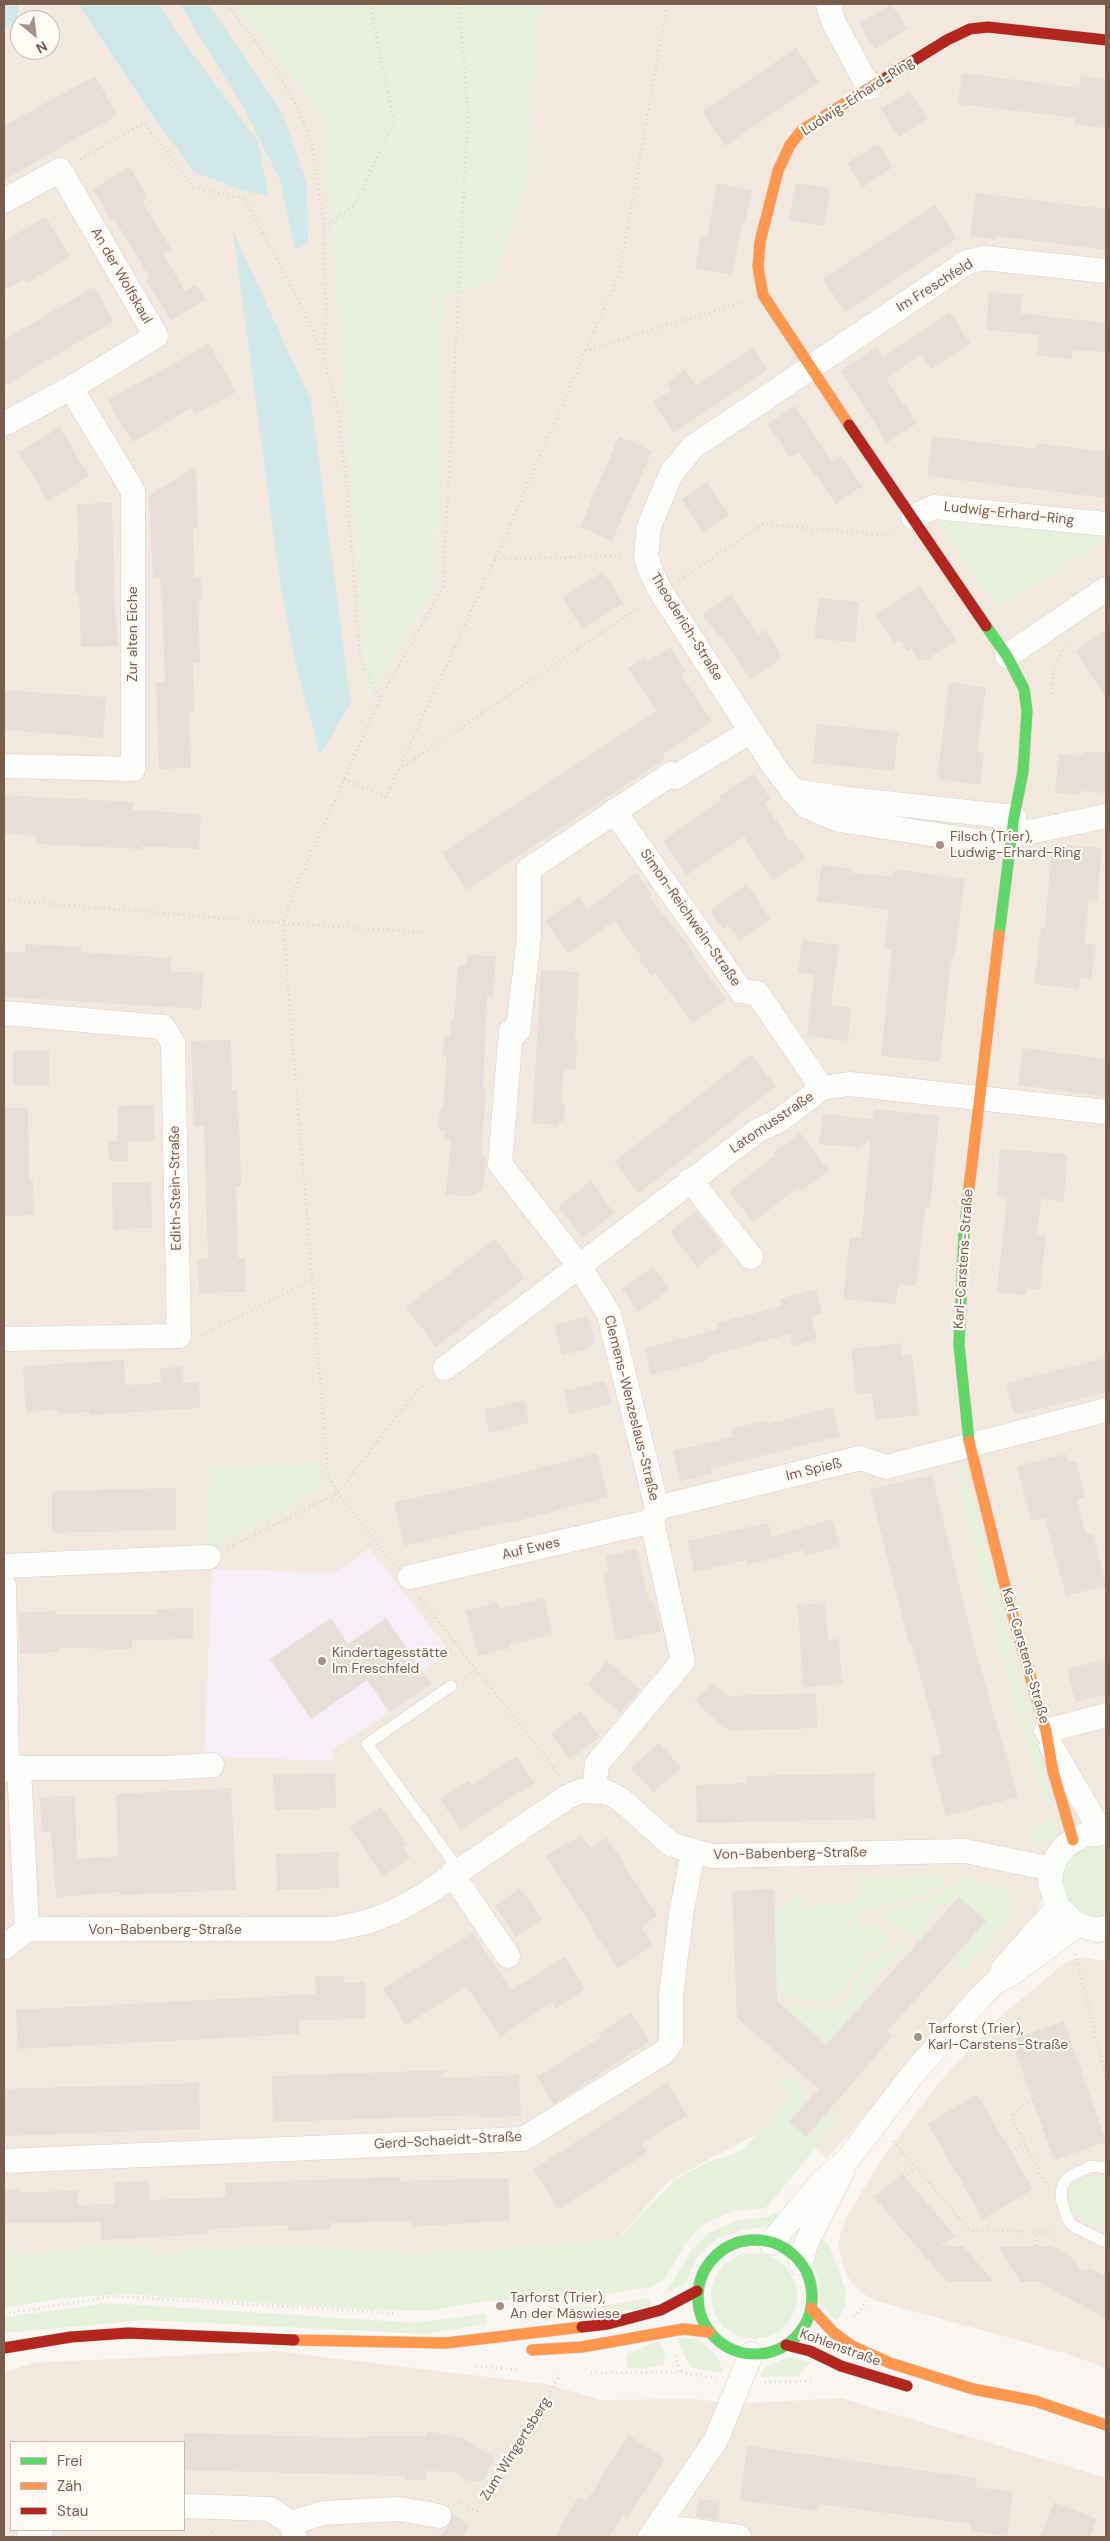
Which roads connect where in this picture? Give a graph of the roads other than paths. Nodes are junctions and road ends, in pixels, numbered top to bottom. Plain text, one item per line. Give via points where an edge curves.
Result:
1 (828, 4) edge
2 (1106, 40) edge
3 (869, 88) junction
4 (4, 201) edge
5 (1106, 271) edge
6 (809, 367) junction
7 (70, 388) junction
8 (4, 424) edge
9 (913, 517) junction
10 (1106, 524) edge
11 (1106, 589) edge
12 (1007, 656) junction
13 (751, 731) junction
14 (4, 766) edge
15 (1023, 772) joint
16 (614, 811) junction
17 (1106, 816) edge
18 (1012, 832) junction
19 (4, 1014) edge
20 (822, 1088) junction
21 (979, 1098) junction
22 (1106, 1112) edge
23 (690, 1180) junction
24 (751, 1257) dead end
25 (580, 1267) junction
26 (4, 1340) edge
27 (445, 1368) dead end
28 (1106, 1410) edge
29 (970, 1446) junction
30 (655, 1514) junction
31 (209, 1557) road end
32 (4, 1566) edge
33 (410, 1577) dead end
34 (4, 1586) edge
35 (452, 1686) dead end
36 (1106, 1715) edge
37 (1046, 1735) junction
38 (212, 1765) dead end
39 (19, 1768) junction
40 (594, 1790) junction
41 (1104, 1833) edge
42 (1073, 1840) junction
43 (693, 1852) junction
44 (1052, 1869) junction
45 (455, 1872) junction
46 (1058, 1907) junction
47 (1077, 1925) junction
48 (1106, 1928) edge
49 (27, 1929) junction
50 (4, 1948) edge
51 (508, 1956) dead end
52 (997, 1981) junction
53 (848, 2159) junction
54 (4, 2161) edge
55 (1106, 2168) edge
56 (1106, 2242) edge
57 (771, 2243) junction
58 (801, 2263) junction
59 (698, 2291) junction
60 (811, 2308) junction
61 (709, 2332) junction
62 (446, 2343) junction
63 (786, 2345) junction
64 (4, 2348) edge
65 (492, 2349) dead end
66 (518, 2351) dead end
67 (751, 2354) junction
68 (973, 2389) junction
69 (1106, 2424) edge
70 (185, 2506) edge
71 (439, 2516) road end
72 (293, 2530) edge
73 (40, 2531) edge
74 (654, 2531) edge
75 (29, 2537) edge
76 (739, 2537) edge

1 - 3 street via 833,21
2 - 3 street, Ludwig-Erhard-Ring via 988,27 970,29
3 - 6 street, Ludwig-Erhard-Ring via 802,130 790,145 778,171 760,242 758,267 763,295
4 - 7 street, An der Wolfskaul via 60,170 156,336
5 - 6 street, Im Freschfeld via 984,258 967,262
6 - 9 street, Ludwig-Erhard-Ring
6 - 13 street, Theoderich-Straße via 684,456 672,472 653,511 646,542 649,567 661,592
7 - 8 street, An der Wolfskaul
7 - 14 street, Zur alten Eiche via 133,491 133,769
9 - 10 street, Ludwig-Erhard-Ring via 934,507
9 - 12 street, Ludwig-Erhard-Ring
11 - 12 street
12 - 15 street, Ludwig-Erhard-Ring via 1024,689 1027,711
13 - 16 street, Clemens-Wenzeslaus-Straße via 675,777 671,774
13 - 18 street, Theoderich-Straße via 806,806 839,820
15 - 18 street, Karl-Carstens-Straße
16 - 20 street, Simon-Reichwein-Straße via 741,991 756,993
16 - 25 street, Clemens-Wenzeslaus-Straße via 529,869 529,936 518,1031 510,1031 500,1164
17 - 18 street, Theoderich-Straße via 1036,831
18 - 21 street, Karl-Carstens-Straße
19 - 26 street, Edith-Stein-Straße via 163,1027 174,1042 179,1336
20 - 21 street, Latomusstraße via 849,1084
20 - 23 street, Latomusstraße
21 - 22 street, Latomusstraße
21 - 29 street, Karl-Carstens-Straße via 960,1302 959,1345
23 - 24 street
23 - 25 street, Latomusstraße
25 - 27 street
25 - 30 street, Clemens-Wenzeslaus-Straße via 609,1314
28 - 29 street, Im Spieß
29 - 30 street, Im Spieß via 886,1467 860,1458
29 - 37 street, Karl-Carstens-Straße
30 - 33 street, Auf Ewes
30 - 40 street, Clemens-Wenzeslaus-Straße via 683,1661 598,1764
31 - 32 street
34 - 39 street via 7,1770
35 - 45 lane via 366,1744
36 - 37 street
37 - 41 street, Karl-Carstens-Straße
37 - 42 street, Karl-Carstens-Straße
38 - 39 street
39 - 49 street
40 - 43 street, Von-Babenberg-Straße via 620,1799 672,1845
40 - 45 street, Von-Babenberg-Straße via 567,1797
41 - 42 street, Karl-Carstens-Straße
42 - 44 street via 1057,1856
43 - 44 street, Von-Babenberg-Straße via 713,1856 965,1851
43 - 54 street, Gerd-Schaeidt-Straße via 671,1995 670,2043 663,2054 523,2139
44 - 46 street via 1050,1883
45 - 49 street, Von-Babenberg-Straße via 394,1912 333,1929
45 - 51 street
46 - 47 street
46 - 52 street via 1005,1965
47 - 48 street via 1098,1930
47 - 52 street
49 - 50 street
52 - 53 street via 913,2074
53 - 57 street via 822,2182
53 - 58 street via 806,2243
55 - 56 lane via 1092,2166 1068,2177 1062,2186 1061,2199 1073,2226
57 - 58 street, Kohlenstraße via 785,2248
57 - 59 street, Kohlenstraße via 757,2240 724,2248 702,2274
58 - 60 street, Kohlenstraße via 811,2284
59 - 61 street, Kohlenstraße via 702,2319
59 - 62 street via 661,2310 608,2324
60 - 63 street, Kohlenstraße via 802,2329
60 - 68 street, Kohlenstraße via 833,2332 867,2354
61 - 66 street via 683,2329 582,2347
61 - 67 street, Kohlenstraße via 728,2348
62 - 64 street via 128,2333 72,2337
62 - 65 street
63 - 67 street, Kohlenstraße via 769,2352
63 - 68 street, Kohlenstraße via 817,2353 866,2375 922,2387
67 - 74 street via 716,2440
68 - 69 street, Kohlenstraße via 1035,2401
70 - 72 street via 270,2509
71 - 72 street via 399,2509 324,2513
73 - 75 street
74 - 76 street

